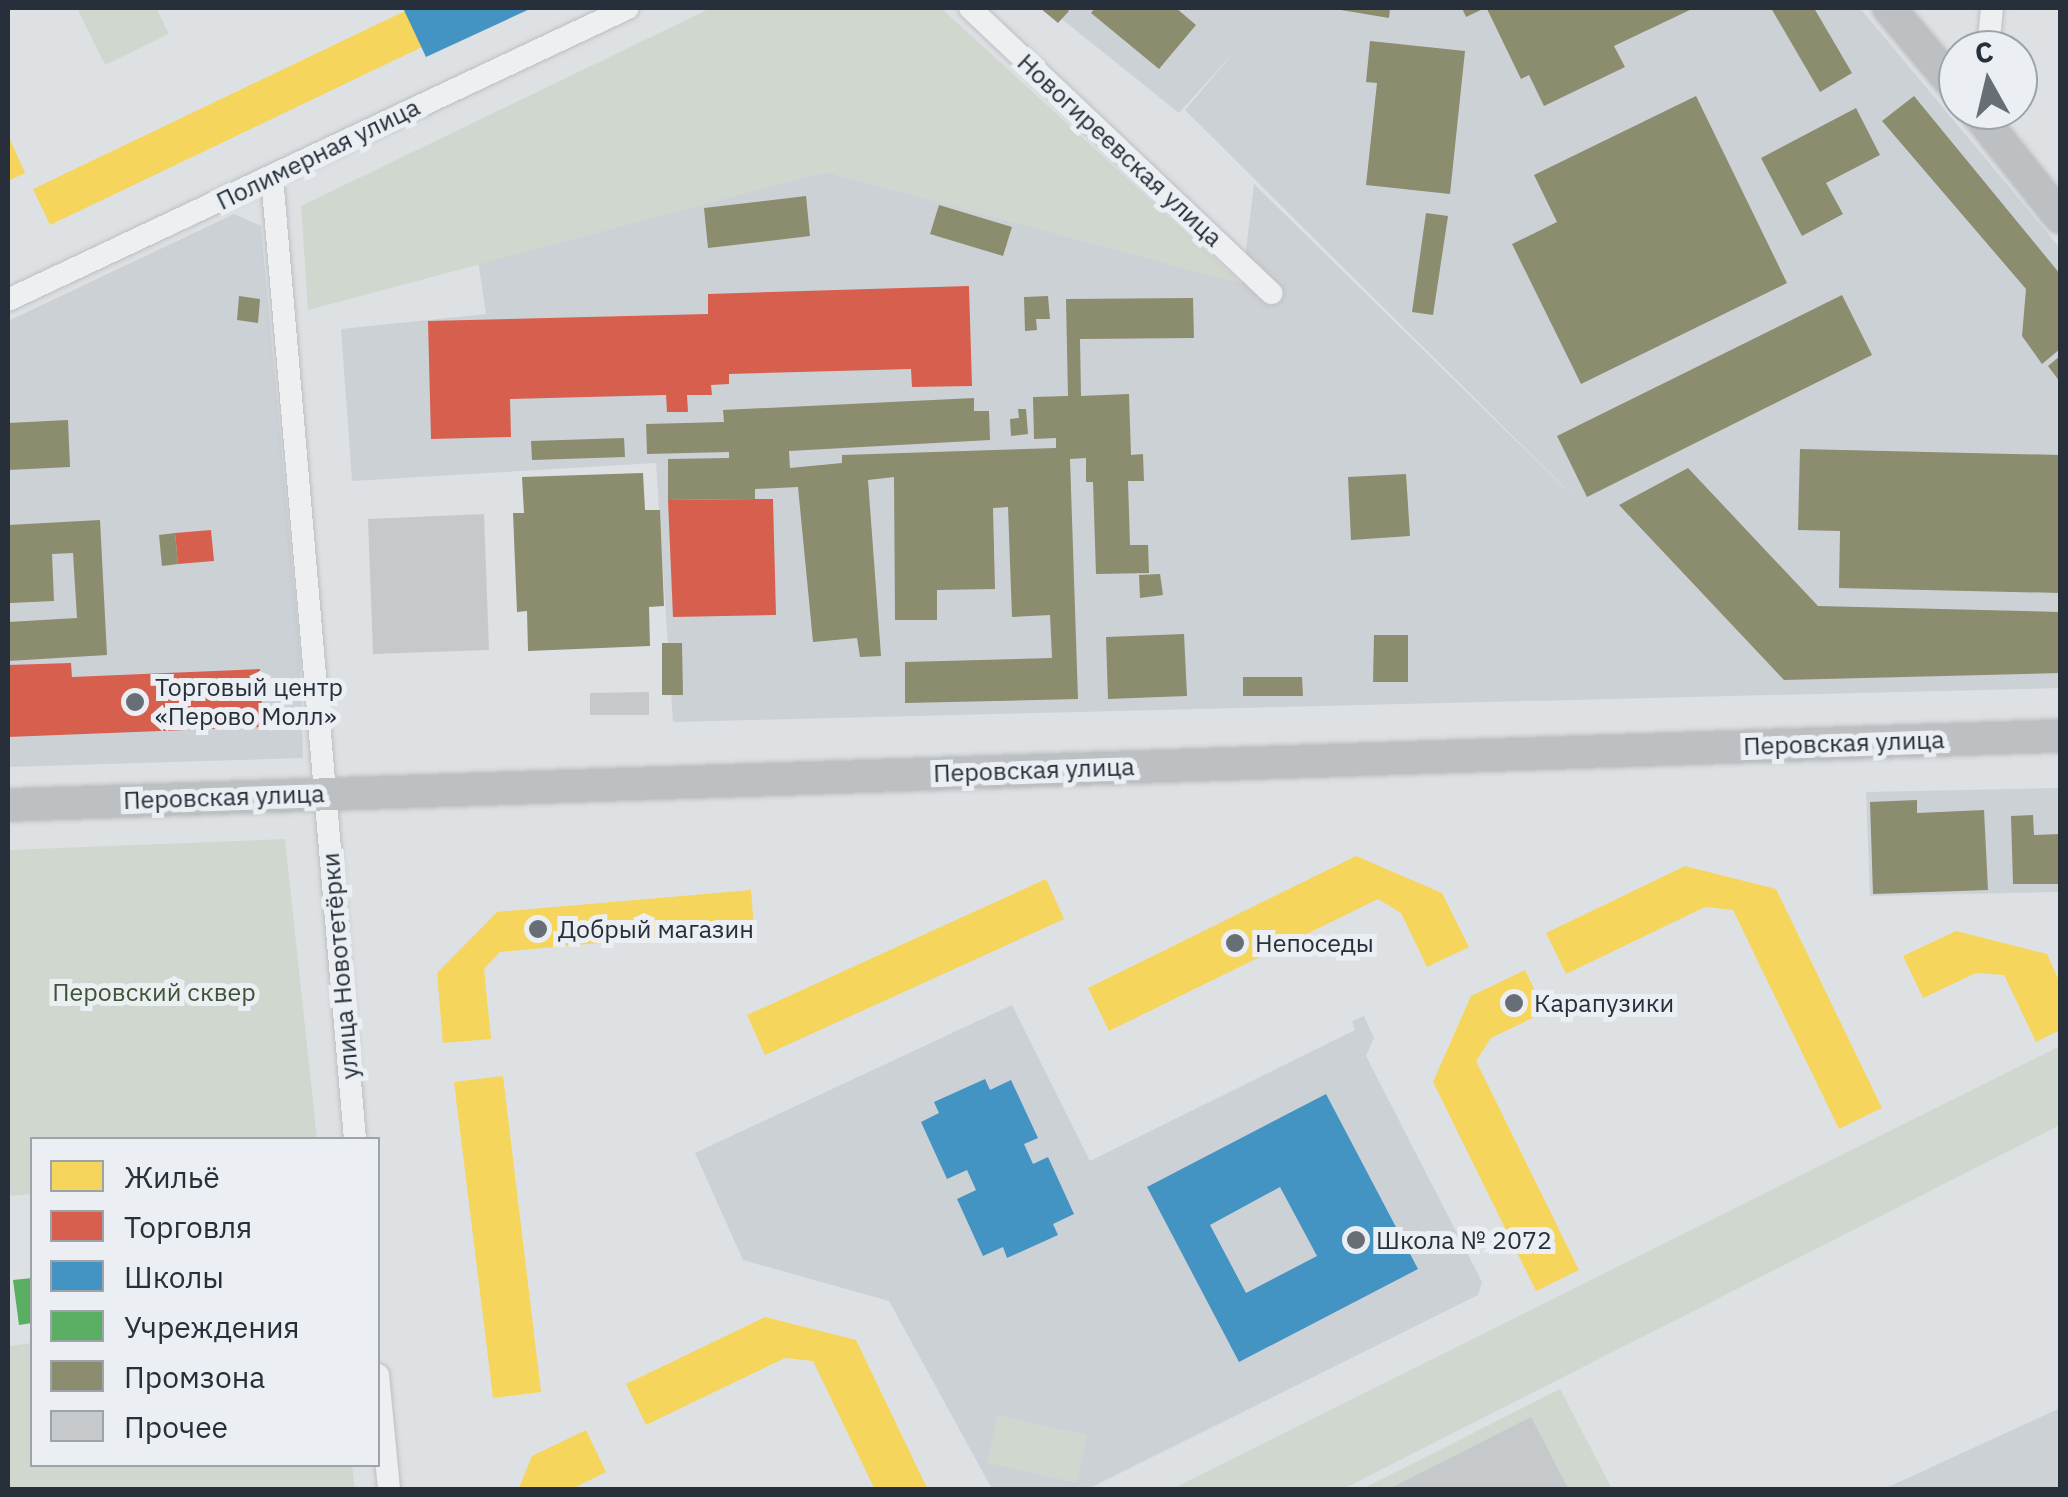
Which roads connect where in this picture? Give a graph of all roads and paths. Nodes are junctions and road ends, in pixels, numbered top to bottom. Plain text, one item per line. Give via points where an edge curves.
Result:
1 (628, 8) edge
2 (970, 8) edge
3 (1890, 8) edge
4 (1938, 66) edge
5 (1993, 130) edge
6 (272, 177) junction
7 (2060, 217) edge
8 (1271, 293) dead end
9 (8, 300) edge
10 (2060, 736) edge
11 (322, 794) junction
12 (8, 805) edge
13 (356, 1137) edge
14 (380, 1396) edge
15 (389, 1490) edge

1 - 6 street, Полимерная улица
2 - 8 street, Новогиреевская улица
3 - 4 main road
5 - 7 main road
6 - 9 street, Полимерная улица
6 - 11 street, улица Новотетёрки
10 - 11 main road, Перовская улица
11 - 12 main road, Перовская улица
11 - 13 street, улица Новотетёрки
14 - 15 street

